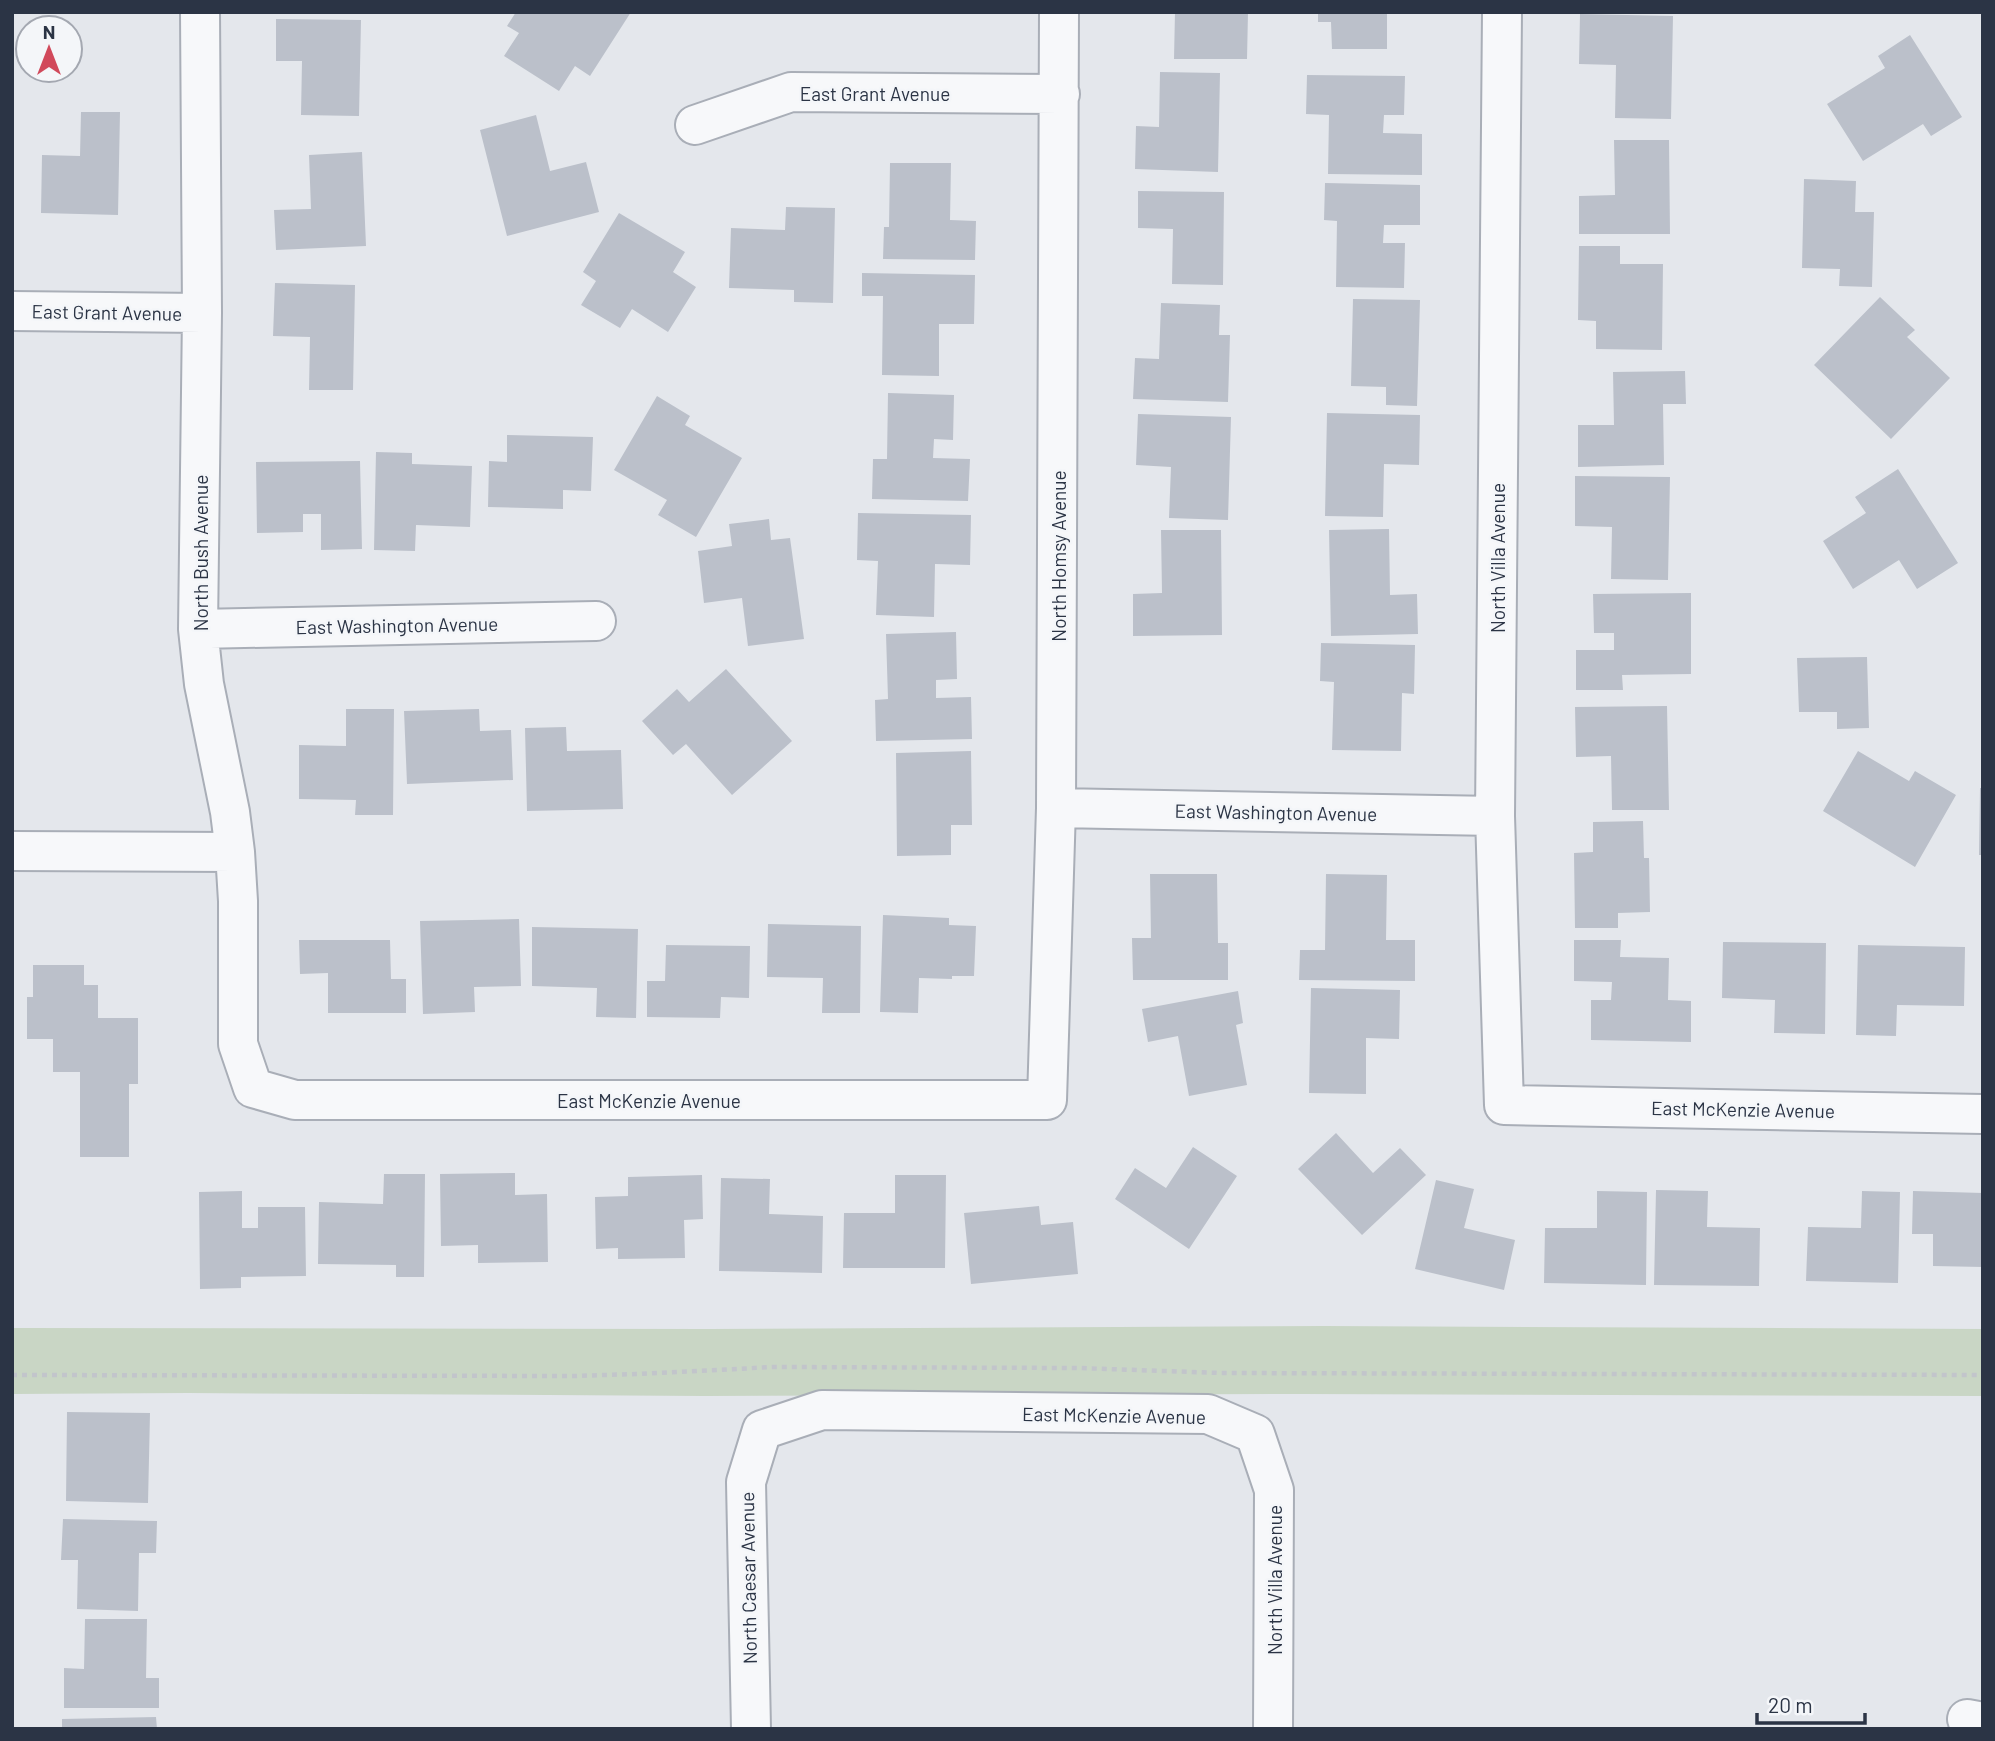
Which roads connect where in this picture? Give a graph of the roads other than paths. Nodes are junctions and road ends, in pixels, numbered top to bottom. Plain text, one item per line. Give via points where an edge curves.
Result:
1 (200, 12) edge
2 (1059, 12) edge
3 (1502, 12) edge
4 (1060, 94) junction
5 (695, 125) dead end
6 (12, 311) edge
7 (202, 313) junction
8 (596, 621) dead end
9 (198, 629) junction
10 (1056, 808) junction
11 (1495, 816) junction
12 (12, 851) edge
13 (235, 852) junction
14 (253, 1088) joint
15 (1048, 1100) joint
16 (1504, 1105) joint
17 (1983, 1114) edge
18 (762, 1430) joint
19 (1255, 1434) joint
20 (751, 1729) edge
21 (1273, 1729) edge

1 - 7 street, North Bush Avenue
2 - 4 street, North Homsy Avenue
3 - 11 street, North Villa Avenue
4 - 5 street, East Grant Avenue via 791,92
4 - 10 street, North Homsy Avenue
6 - 7 street, East Grant Avenue
7 - 9 street, North Bush Avenue
8 - 9 street, East Washington Avenue
9 - 13 street, North Bush Avenue
10 - 11 street, East Washington Avenue
10 - 15 street, North Homsy Avenue
11 - 16 street, North Villa Avenue
12 - 13 street
13 - 14 street, North Bush Avenue via 238,1044
14 - 15 street, East McKenzie Avenue via 295,1100
16 - 17 street, East McKenzie Avenue
18 - 19 street, East McKenzie Avenue via 822,1410 836,1410 1208,1414
18 - 20 street, North Caesar Avenue via 746,1482
19 - 21 street, North Villa Avenue via 1274,1490

